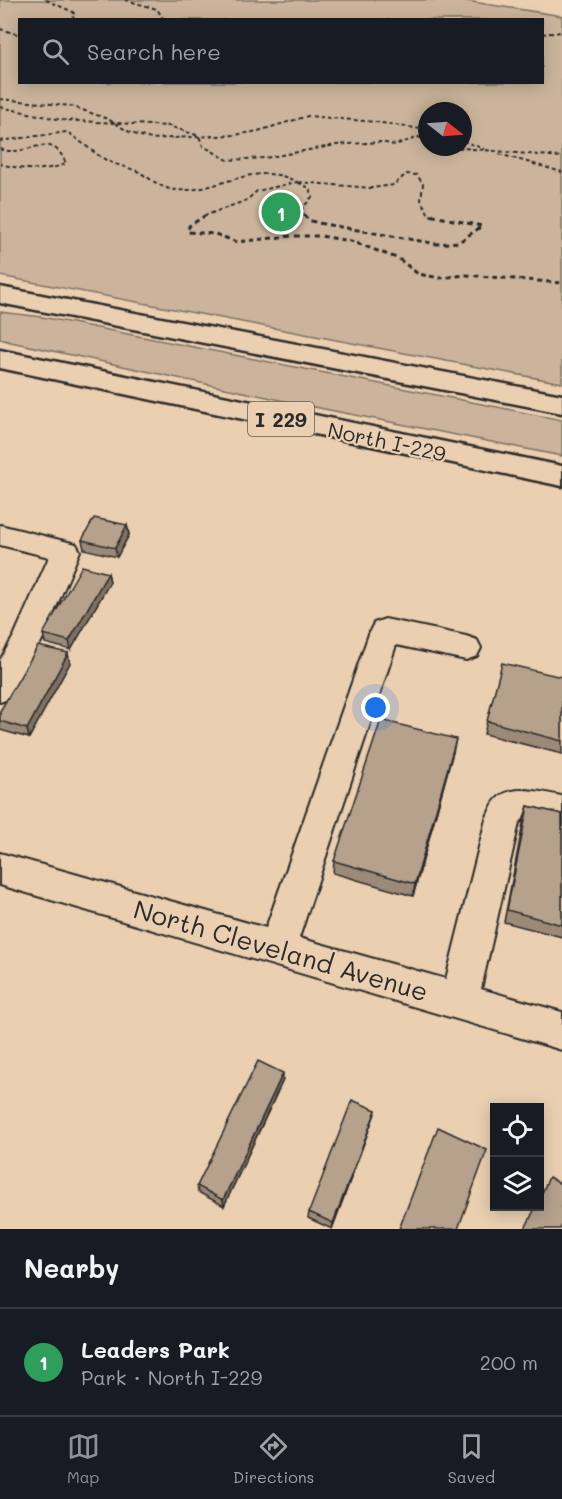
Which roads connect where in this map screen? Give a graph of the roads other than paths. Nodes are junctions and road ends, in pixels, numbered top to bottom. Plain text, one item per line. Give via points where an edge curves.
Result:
1 (0, 295) edge
2 (0, 359) edge
3 (562, 404) edge
4 (562, 476) edge
5 (0, 535) edge
6 (466, 648) dead end
7 (0, 689) edge
8 (562, 811) edge
9 (0, 869) edge
10 (277, 949) junction
11 (459, 1001) junction
12 (562, 1031) edge

1 - 3 highway
2 - 4 highway, North I-229 / I 229
5 - 7 street via 66,551 28,638
6 - 10 street via 385,631
8 - 11 street via 523,804 510,808 503,819
9 - 10 street, North Cleveland Avenue
10 - 11 street, North Cleveland Avenue
11 - 12 street, North Cleveland Avenue

